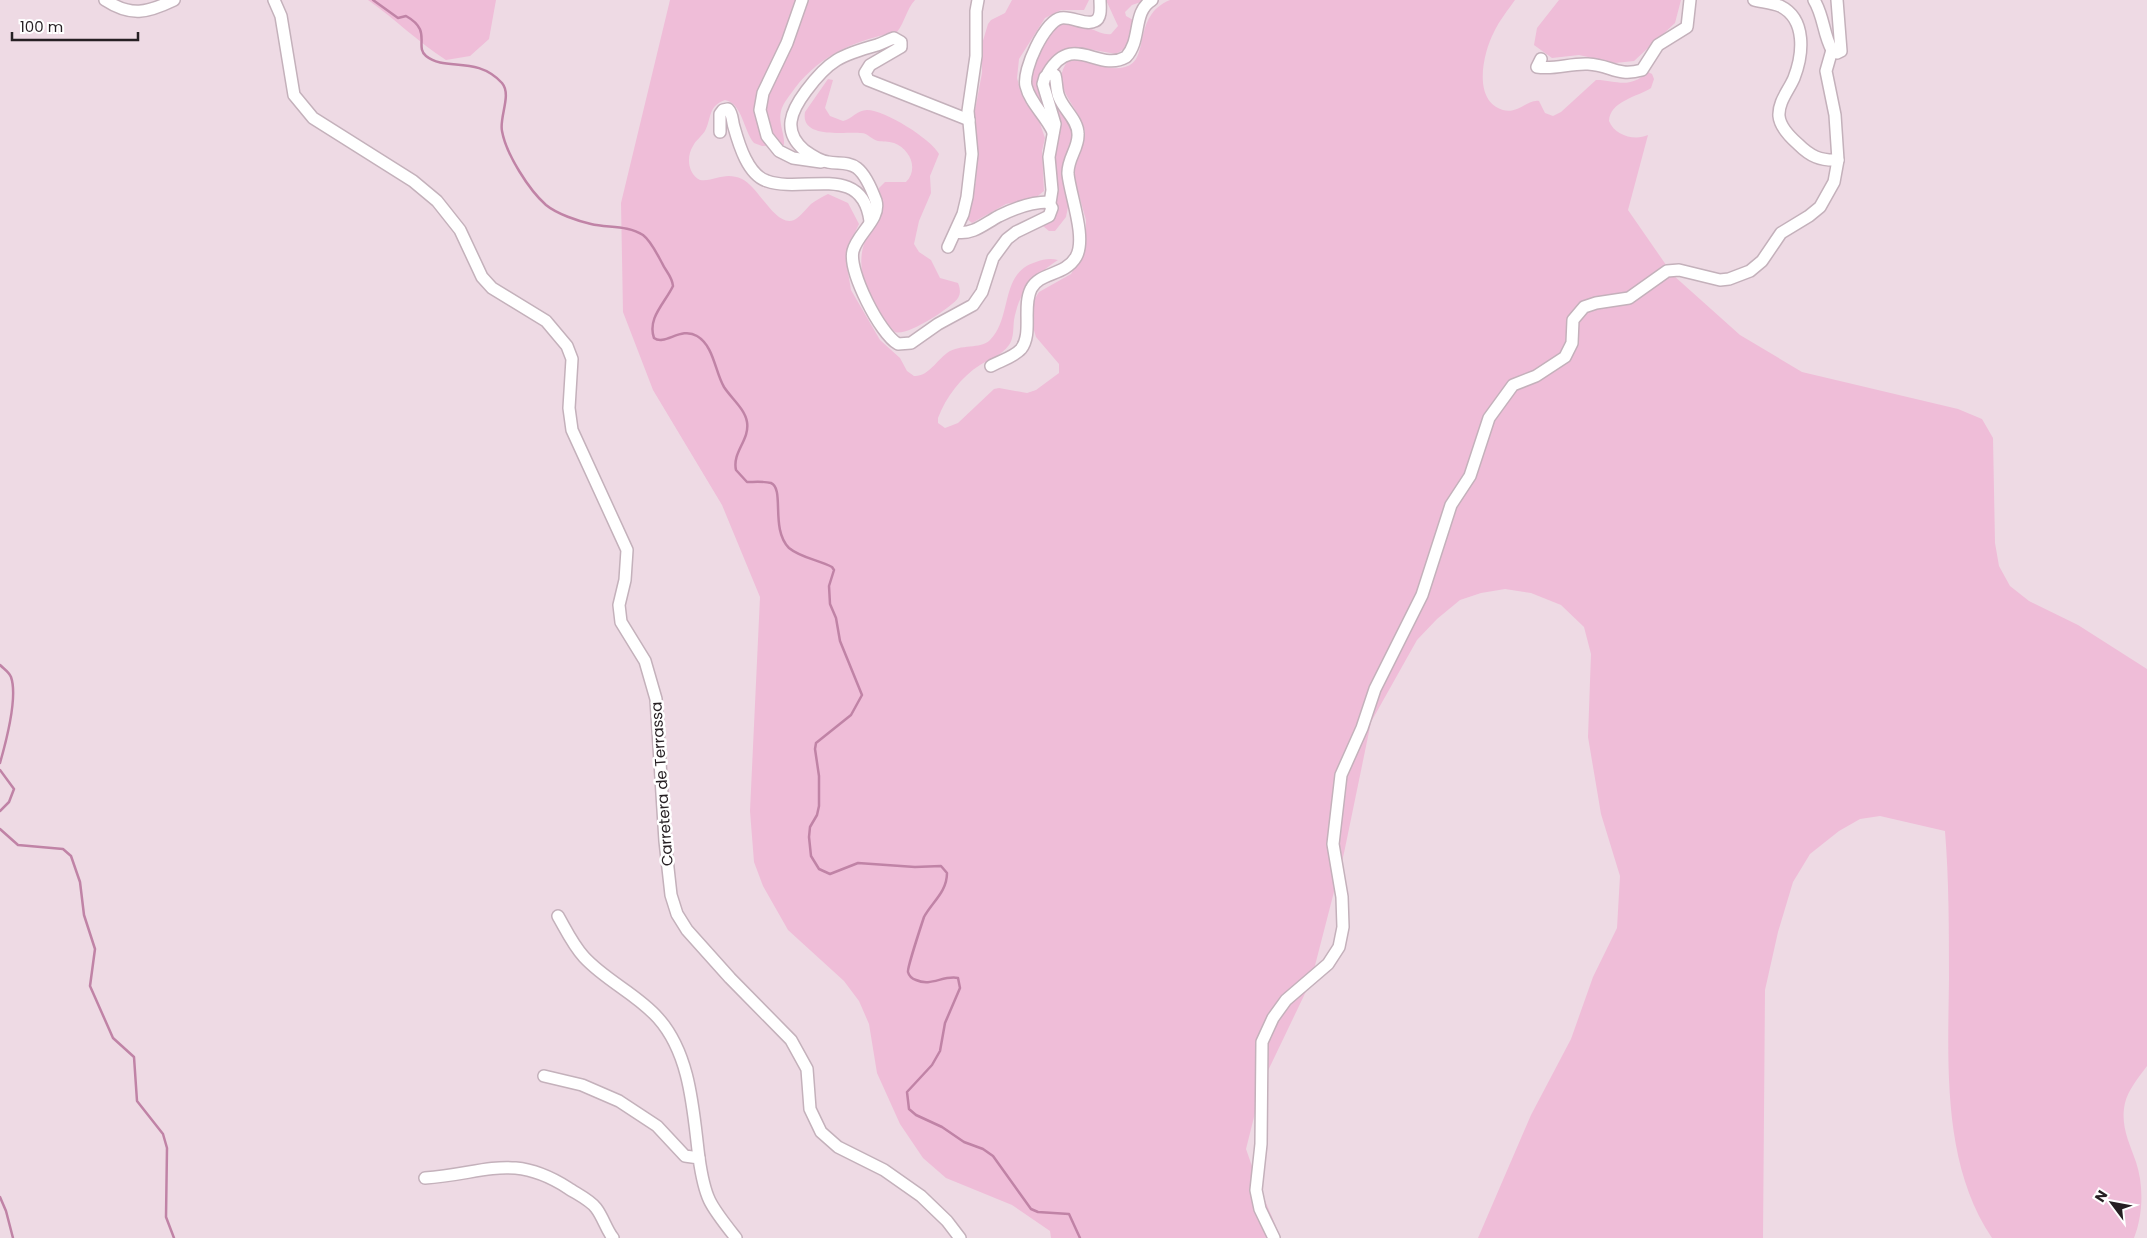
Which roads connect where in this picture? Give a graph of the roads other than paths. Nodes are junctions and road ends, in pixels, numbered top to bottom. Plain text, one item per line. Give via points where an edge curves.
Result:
1 (105, 0) edge
2 (174, 0) edge
3 (274, 0) edge
4 (802, 0) edge
5 (978, 0) edge
6 (1100, 0) edge
7 (1152, 0) edge
8 (1690, 0) edge
9 (1754, 0) edge
10 (1814, 0) edge
11 (1838, 0) edge
12 (1832, 50) junction
13 (1541, 59) dead end
14 (1048, 73) junction
15 (969, 120) junction
16 (720, 132) dead end
17 (1054, 136) junction
18 (1838, 160) junction
19 (827, 162) junction
20 (1050, 204) junction
21 (870, 221) junction
22 (956, 232) junction
23 (948, 248) dead end
24 (991, 366) dead end
25 (558, 916) dead end
26 (544, 1076) dead end
27 (699, 1158) junction
28 (425, 1178) dead end
29 (613, 1238) edge
30 (736, 1238) edge
31 (960, 1238) edge
32 (1274, 1238) edge

1 - 2 street via 118,8 138,12
3 - 31 street, Carretera de Terrassa via 281,16 294,95 313,118 413,181 437,201 460,230 482,277 492,288 546,321 572,359 569,408 572,430 627,550 619,605 621,622 645,661 656,699 670,895 677,914 687,930 730,978 792,1040 807,1069 810,1109 821,1132 838,1147 884,1170 921,1196
4 - 19 street via 787,43 763,93 760,110 767,136 779,151 793,158
5 - 15 street
6 - 17 street via 1099,16 1095,22 1068,17 1052,22 1025,74 1027,91
7 - 14 street via 1140,14 1135,42 1126,57 1113,61 1069,54 1059,59
8 - 13 street via 1687,27 1658,45 1642,70 1619,73 1589,64 1548,69 1537,67
9 - 18 street via 1781,6 1799,28 1801,57 1782,101 1778,116 1782,126 1801,148 1818,160
10 - 12 street
11 - 12 street via 1842,51
12 - 18 street via 1826,71 1835,115
14 - 17 street via 1043,84 1055,124
14 - 24 street via 1055,75 1060,99 1075,122 1078,134 1068,170 1074,196 1078,248 1075,258 1066,268 1034,284 1027,301 1022,346
15 - 19 street via 868,80 865,73 870,65 901,47 899,40 892,39 835,60 813,82 792,112 790,128 796,141 808,153
15 - 22 street via 972,154 967,197
16 - 21 street via 720,114 728,109 744,154 762,178 784,184 830,182 846,186 863,202
17 - 20 street via 1049,156
18 - 32 street via 1834,182 1820,207 1781,233 1762,261 1750,271 1720,280 1671,270 1660,274 1630,298 1584,307 1573,320 1572,343 1565,357 1536,376 1512,385 1489,418 1470,476 1451,506 1422,594 1375,689 1343,770 1333,844 1341,891 1343,927 1339,947 1328,964 1286,1000 1262,1042 1256,1190 1260,1209
19 - 21 street via 848,164 862,173 876,204
20 - 21 street via 1050,216 1016,232 1002,244 976,302 903,346 892,340 876,317 854,266 853,250
20 - 22 street via 1042,202 1018,208 973,231
22 - 23 street
25 - 27 street via 585,958 657,1017 673,1040 688,1080
26 - 27 street via 582,1085 619,1101 657,1126 685,1156
27 - 30 street via 706,1196
28 - 29 street via 456,1176 488,1168 531,1170 548,1175 596,1208

